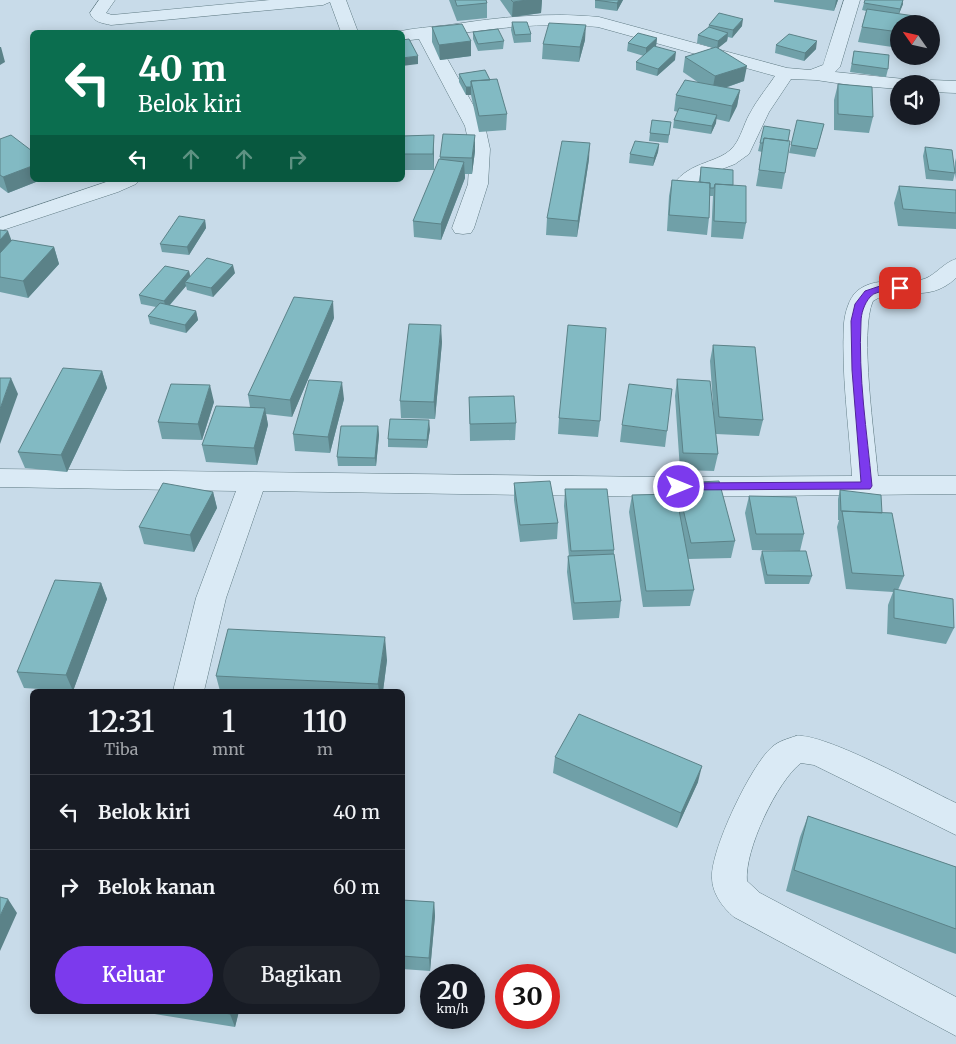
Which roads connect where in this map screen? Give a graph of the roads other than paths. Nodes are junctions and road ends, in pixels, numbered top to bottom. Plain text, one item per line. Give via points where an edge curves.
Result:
1 (108, 0) edge
2 (323, 0) edge
3 (338, 0) edge
4 (852, 0) edge
5 (347, 30) edge
6 (425, 34) junction
7 (405, 36) edge
8 (786, 73) junction
9 (818, 75) junction
10 (890, 83) edge
11 (940, 86) edge
12 (956, 87) edge
13 (124, 182) edge
14 (683, 185) edge
15 (1, 223) edge
16 (463, 228) dead end
17 (956, 266) edge
18 (0, 478) edge
19 (253, 481) junction
20 (956, 485) edge
21 (866, 486) junction
22 (189, 689) edge
23 (956, 820) edge
24 (956, 1017) edge

1 - 2 street via 98,13 100,18
3 - 5 street
4 - 9 street via 831,67
6 - 7 street
6 - 8 street via 539,19 577,18
6 - 16 street via 475,126 480,149 478,184
8 - 9 street
8 - 14 street via 760,112 742,150 728,160 697,172
9 - 10 street
11 - 12 street
13 - 15 street
17 - 21 street via 926,287 880,289 868,293 860,304 856,321 857,370
18 - 19 street
19 - 21 street via 660,487
19 - 22 street via 211,598
20 - 21 street
23 - 24 street via 825,755 811,750 792,750 760,790 747,818 729,877 737,897 747,905

